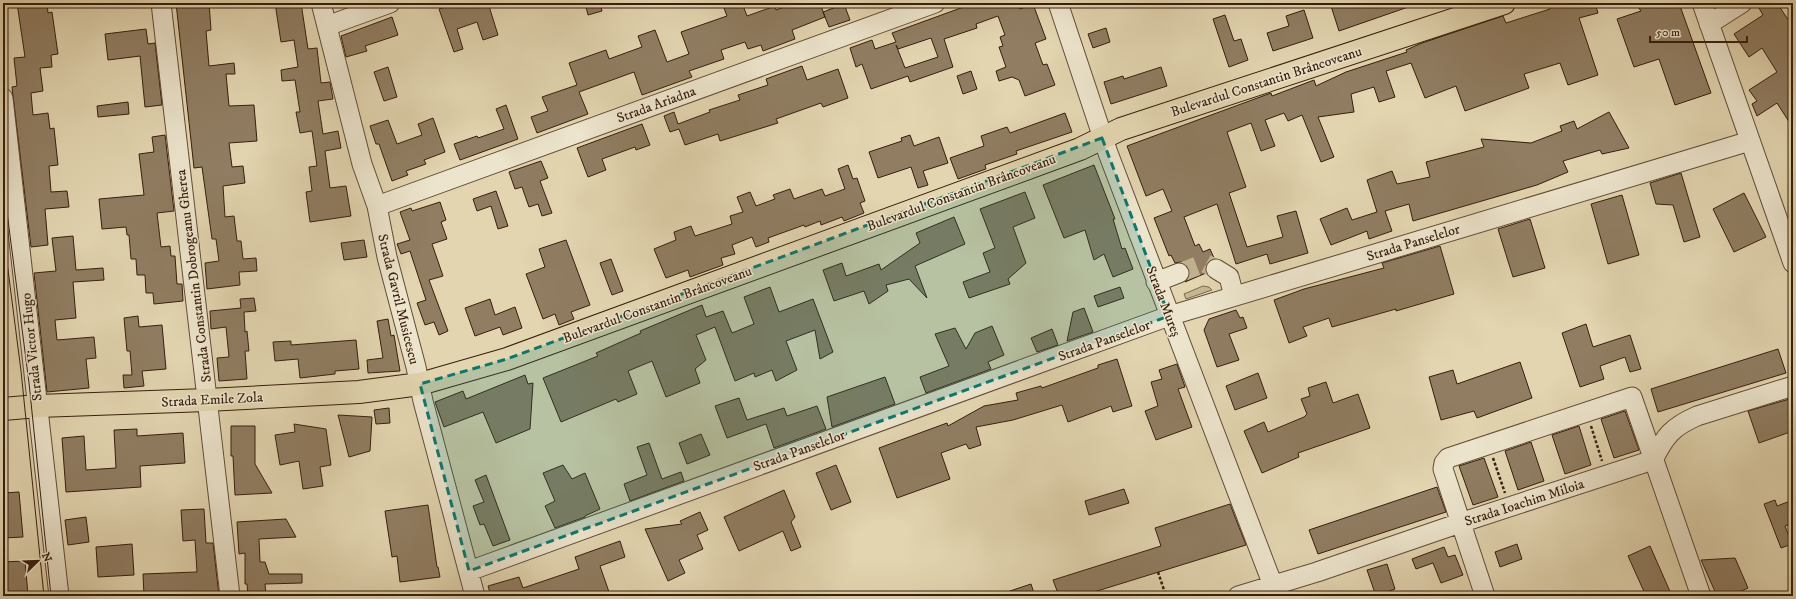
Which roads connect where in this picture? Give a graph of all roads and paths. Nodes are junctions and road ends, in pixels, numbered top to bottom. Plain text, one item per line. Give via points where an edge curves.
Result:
1 (161, 3) edge
2 (321, 3) edge
3 (390, 3) edge
4 (935, 3) edge
5 (1058, 3) edge
6 (1504, 3) edge
7 (1702, 3) edge
8 (1736, 5) edge
9 (1709, 24) junction
10 (327, 26) junction
11 (3, 98) edge
12 (1102, 138) junction
13 (1750, 141) junction
14 (377, 206) junction
15 (1793, 262) edge
16 (1216, 269) tunnel mouth
17 (1179, 273) tunnel mouth
18 (1156, 282) junction
19 (1234, 296) junction
20 (1169, 316) junction
21 (420, 384) junction
22 (1793, 386) edge
23 (207, 400) junction
24 (38, 406) junction
25 (3, 409) edge
26 (1586, 412) junction
27 (1489, 444) junction
28 (1653, 460) junction
29 (1607, 475) junction
30 (1510, 507) junction
31 (1460, 523) junction
32 (469, 570) junction
33 (1158, 572) dead end
34 (1276, 591) edge
35 (1172, 593) dead end
36 (59, 596) edge
37 (230, 596) edge
38 (475, 596) edge
39 (1165, 596) edge
40 (1238, 596) edge
41 (1484, 596) edge
42 (1700, 596) edge

1 - 23 street, Strada Constantin Dobrogeanu Gherea
2 - 10 street, Strada Gavril Musicescu
3 - 10 street
4 - 14 street, Strada Ariadna
5 - 12 street, Strada Mureș
6 - 12 main road, Bulevardul Constantin Brâncoveanu via 1121,129
7 - 9 street
8 - 9 street
9 - 13 street
10 - 14 street, Strada Gavril Musicescu via 362,164
11 - 24 street, Strada Victor Hugo
12 - 18 street, Strada Mureș
12 - 21 main road, Bulevardul Constantin Brâncoveanu via 1080,149 507,359
13 - 15 street
13 - 19 street, Strada Panselelor
14 - 21 street, Strada Gavril Musicescu via 387,257
16 - 19 street via 1229,277
17 - 18 street
18 - 20 street, Strada Mureș
19 - 20 street, Strada Panselelor
20 - 32 street, Strada Panselelor
20 - 34 street, Strada Mureș
21 - 23 main road, Strada Emile Zola via 359,392
21 - 32 street, Strada Gavril Musicescu
22 - 28 street via 1682,423 1670,432
23 - 24 main road, Strada Emile Zola
23 - 37 street, Strada Constantin Dobrogeanu Gherea
24 - 25 main road, Strada Emile Zola
24 - 36 street, Strada Victor Hugo
26 - 27 street
26 - 28 street via 1632,397
26 - 29 path
27 - 30 path
27 - 31 street via 1448,458 1444,463 1443,469
28 - 29 street, Strada Ioachim Miloia
28 - 42 street
29 - 30 street, Strada Ioachim Miloia
30 - 31 street, Strada Ioachim Miloia
31 - 34 street, Strada Ioachim Miloia
31 - 41 street
32 - 38 street, Strada Gavril Musicescu
33 - 39 path
34 - 40 street, Strada Ioachim Miloia
35 - 39 path

